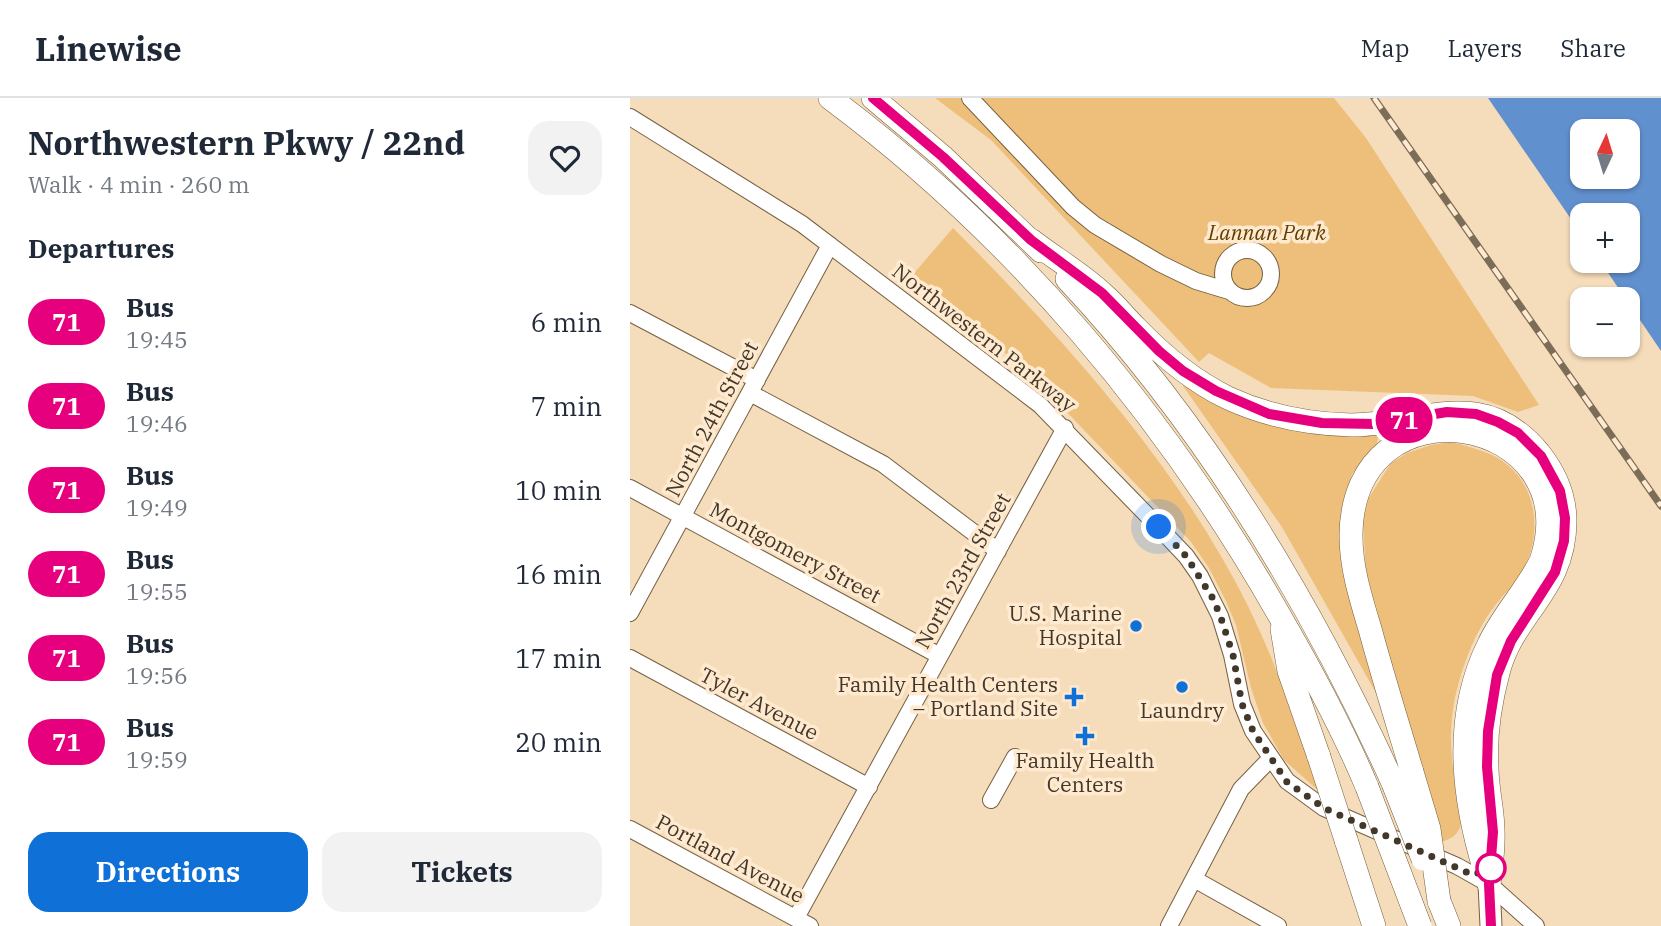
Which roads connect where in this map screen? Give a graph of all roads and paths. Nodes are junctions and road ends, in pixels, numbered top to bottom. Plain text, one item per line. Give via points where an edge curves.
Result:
1 (830, 98) edge
2 (873, 98) edge
3 (970, 98) edge
4 (630, 117) edge
5 (1031, 240) junction
6 (830, 245) junction
7 (1229, 290) dead end
8 (630, 313) edge
9 (753, 386) junction
10 (1065, 428) junction
11 (630, 488) edge
12 (683, 516) junction
13 (998, 551) junction
14 (630, 613) edge
15 (1280, 615) junction
16 (940, 656) junction
17 (630, 658) edge
18 (1015, 757) dead end
19 (1271, 758) junction
20 (1403, 777) junction
21 (869, 787) junction
22 (991, 800) dead end
23 (630, 829) edge
24 (1194, 879) junction
25 (1489, 884) junction
26 (803, 922) edge
27 (1169, 926) edge
28 (1278, 926) edge
29 (1374, 926) edge
30 (1420, 926) edge
31 (1449, 926) edge
32 (1491, 926) edge
33 (1536, 926) edge

1 - 15 highway via 983,229 1097,353 1206,494
2 - 5 highway
3 - 7 street via 1095,225 1196,281
4 - 6 street, Northwestern Parkway
5 - 20 highway via 1143,368 1244,506
5 - 25 highway via 1102,293 1183,371 1246,406 1294,419 1338,424 1386,423 1447,412 1476,414 1518,433 1541,456 1560,491 1564,541 1555,572 1511,641 1497,675 1488,731 1493,832
6 - 9 street, North 24th Street
6 - 10 street, Northwestern Parkway
8 - 9 street
9 - 12 street, North 24th Street
9 - 13 street via 883,464
10 - 13 street, North 23rd Street
10 - 19 street, Northwestern Parkway via 1200,576 1220,615 1242,704
11 - 12 street, Montgomery Street
12 - 14 street, North 24th Street
12 - 16 street, Montgomery Street
13 - 16 street, North 23rd Street
15 - 29 highway, bridge via 1289,671
15 - 30 highway, bridge via 1314,674 1367,788
16 - 21 street, North 23rd Street
17 - 21 street, Tyler Avenue
18 - 22 street
19 - 24 street via 1241,789
19 - 25 street, Northwestern Parkway via 1287,782 1324,808
20 - 25 highway via 1358,585 1351,537 1354,510 1371,470 1393,448 1430,431 1466,430 1497,441 1521,460 1538,485 1547,515 1541,561 1489,642 1467,717 1466,791
20 - 31 highway, bridge via 1429,829 1439,901
21 - 26 street, North 23rd Street
23 - 26 street, Portland Avenue
24 - 27 street
24 - 28 street
25 - 32 main road
25 - 33 street, Northwestern Parkway

